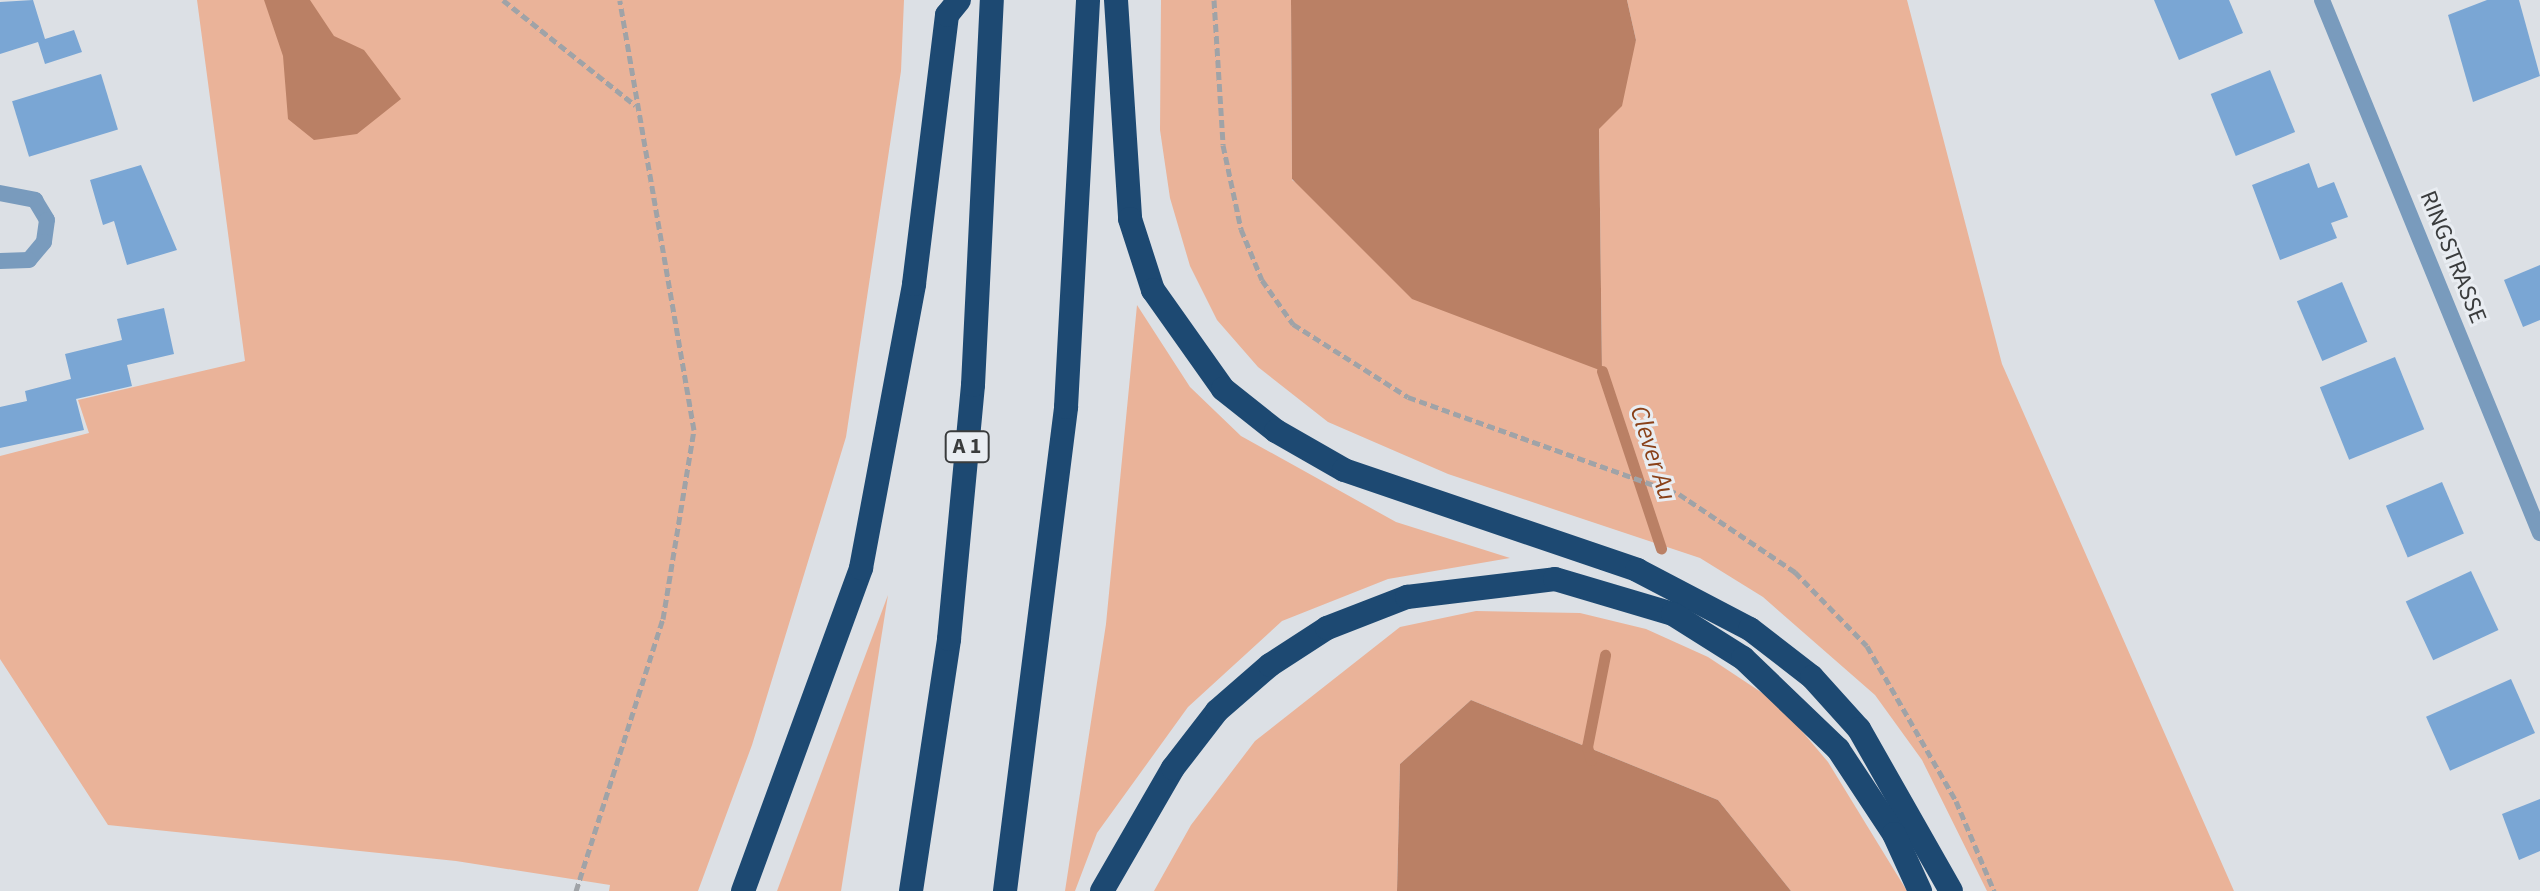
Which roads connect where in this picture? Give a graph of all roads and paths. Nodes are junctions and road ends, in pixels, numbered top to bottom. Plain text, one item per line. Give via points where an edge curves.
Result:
1 (503, 0) edge
2 (620, 0) edge
3 (959, 0) edge
4 (992, 0) edge
5 (1088, 0) edge
6 (1116, 0) edge
7 (1214, 0) edge
8 (2322, 0) edge
9 (636, 106) junction
10 (0, 193) edge
11 (0, 261) edge
12 (2540, 533) edge
13 (576, 891) edge
14 (743, 891) edge
15 (911, 891) edge
16 (1005, 891) edge
17 (1102, 891) edge
18 (1920, 891) edge
19 (1951, 891) edge
20 (1994, 891) edge

1 - 9 path
2 - 9 path
3 - 14 highway via 947,15 914,284 861,568
4 - 15 highway, A 1 via 972,400 949,639
5 - 16 highway via 1066,407
6 - 19 highway via 1130,219 1153,290 1223,389 1276,431 1344,470 1637,570 1750,629 1812,677 1859,729
7 - 20 path via 1223,145 1241,229 1262,280 1293,324 1408,397 1679,494 1795,572 1867,646 1956,801
8 - 12 street, RINGSTRASSE
9 - 13 path via 694,430 663,619
10 - 11 street via 35,200 47,220 44,242 29,260
17 - 18 highway via 1173,768 1217,711 1270,665 1327,628 1407,597 1555,579 1673,614 1743,658 1838,749 1894,834

